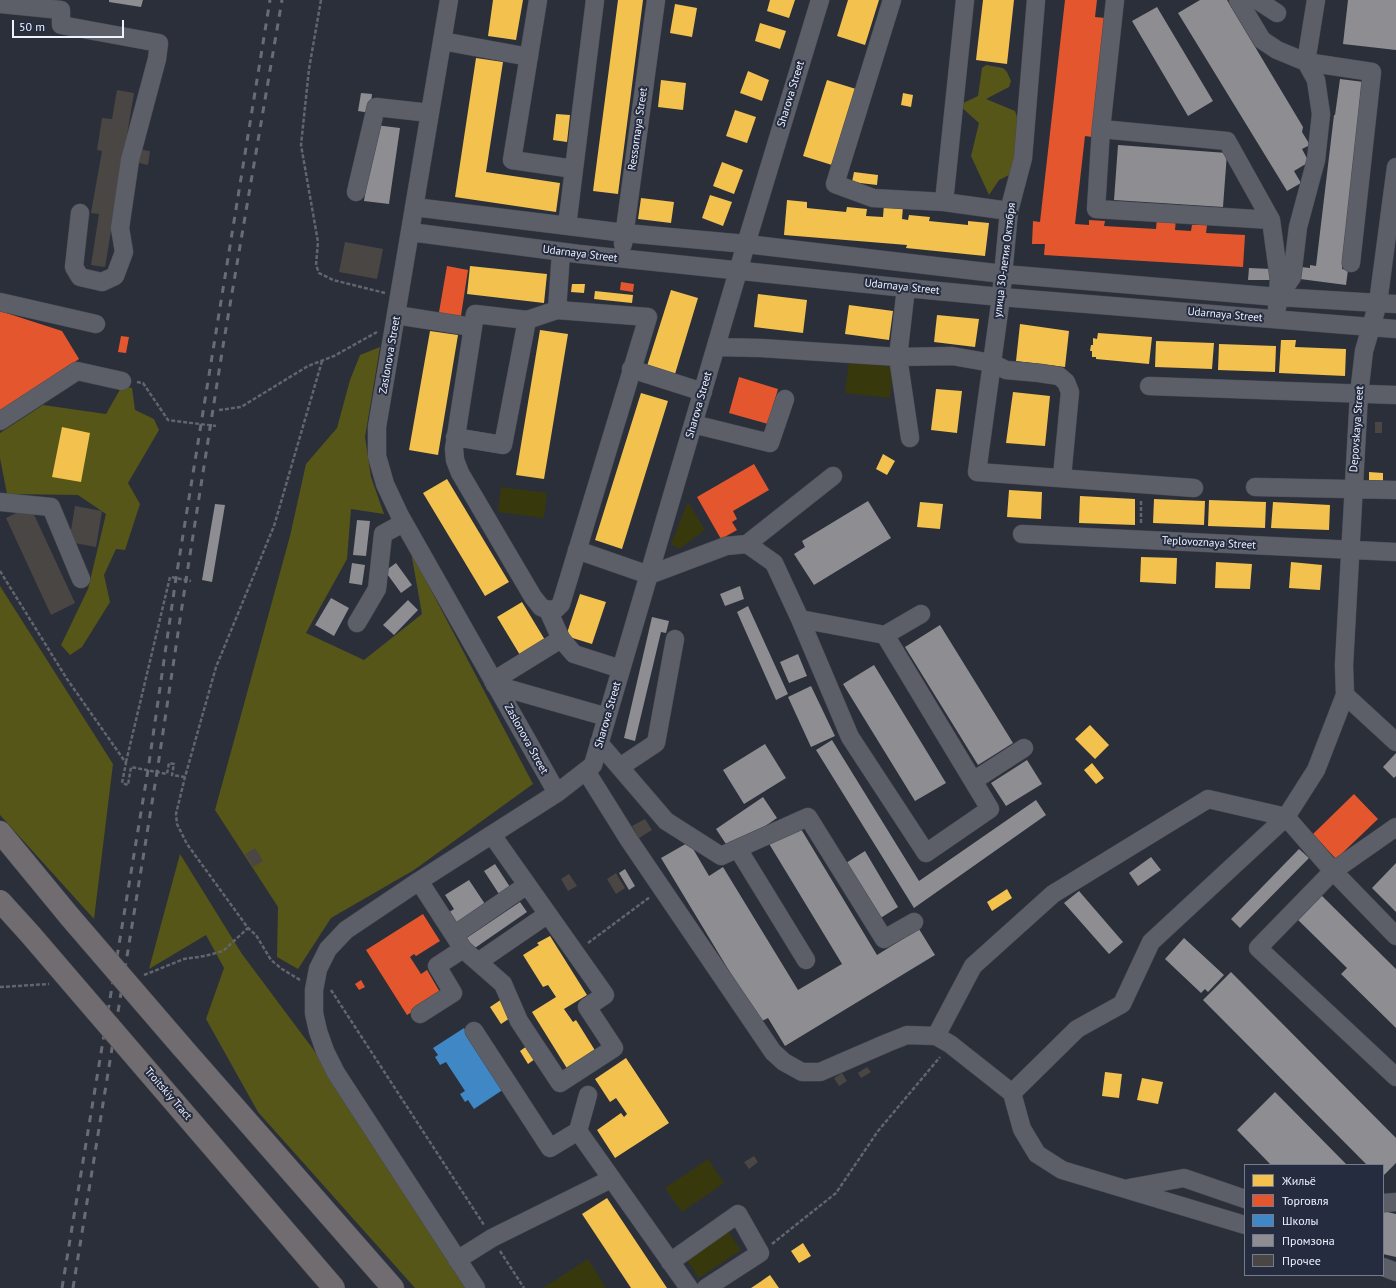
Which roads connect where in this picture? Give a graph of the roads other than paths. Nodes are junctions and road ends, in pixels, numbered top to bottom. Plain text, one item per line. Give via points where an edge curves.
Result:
1 (449, 0) edge
2 (538, 0) edge
3 (595, 0) edge
4 (656, 0) edge
5 (820, 0) edge
6 (892, 0) edge
7 (965, 0) edge
8 (1036, 0) edge
9 (1115, 0) edge
10 (1238, 0) edge
11 (1257, 0) edge
12 (1316, 0) edge
13 (0, 4) edge
14 (1277, 13) dead end
15 (442, 40) junction
16 (529, 57) junction
17 (1306, 62) junction
18 (430, 113) junction
19 (1102, 129) junction
20 (1396, 167) edge
21 (574, 169) junction
22 (356, 192) dead end
23 (944, 202) junction
24 (414, 207) junction
25 (1009, 211) junction
26 (80, 213) dead end
27 (1272, 220) junction
28 (567, 226) junction
29 (410, 232) junction
30 (624, 233) junction
31 (746, 244) junction
32 (561, 252) junction
33 (621, 259) junction
34 (1351, 263) dead end
35 (738, 270) junction
36 (1003, 274) junction
37 (906, 288) junction
38 (1001, 297) junction
39 (1278, 297) junction
40 (0, 302) edge
41 (1378, 303) junction
42 (1396, 304) edge
43 (557, 310) junction
44 (527, 320) junction
45 (1276, 320) junction
46 (395, 321) junction
47 (96, 324) dead end
48 (472, 327) junction
49 (1371, 328) junction
50 (1396, 329) edge
51 (716, 347) junction
52 (898, 357) junction
53 (992, 363) junction
54 (631, 370) junction
55 (122, 381) road end
56 (1149, 386) dead end
57 (703, 392) junction
58 (1359, 394) junction
59 (1396, 395) edge
60 (785, 399) dead end
61 (0, 421) edge
62 (693, 424) junction
63 (455, 437) junction
64 (910, 438) dead end
65 (833, 476) dead end
66 (1062, 477) junction
67 (1255, 487) dead end
68 (1194, 488) dead end
69 (1353, 489) junction
70 (1396, 490) edge
71 (0, 502) edge
72 (403, 523) junction
73 (1022, 534) dead end
74 (747, 544) junction
75 (577, 550) junction
76 (1350, 550) junction
77 (1396, 552) edge
78 (649, 575) junction
79 (82, 579) dead end
80 (548, 610) junction
81 (921, 614) dead end
82 (800, 619) junction
83 (357, 622) dead end
84 (885, 635) junction
85 (561, 639) junction
86 (675, 639) dead end
87 (621, 669) junction
88 (494, 683) junction
89 (1345, 695) junction
90 (607, 717) junction
91 (1396, 742) edge
92 (599, 743) junction
93 (1024, 748) dead end
94 (620, 767) junction
95 (586, 771) junction
96 (973, 781) junction
97 (556, 793) junction
98 (1286, 817) junction
99 (1396, 827) edge
100 (0, 832) edge
101 (492, 835) junction
102 (738, 849) junction
103 (1333, 871) junction
104 (419, 881) junction
105 (527, 885) junction
106 (0, 901) edge
107 (548, 914) junction
108 (914, 922) dead end
109 (1396, 936) edge
110 (459, 942) junction
111 (806, 960) dead end
112 (478, 962) junction
113 (420, 1014) dead end
114 (474, 1031) dead end
115 (943, 1040) junction
116 (1396, 1077) edge
117 (1012, 1093) junction
118 (588, 1095) dead end
119 (578, 1131) junction
120 (611, 1179) junction
121 (1125, 1189) junction
122 (1244, 1199) edge
123 (1396, 1202) edge
124 (1384, 1203) edge
125 (1244, 1225) edge
126 (457, 1260) junction
127 (670, 1262) junction
128 (1384, 1267) edge
129 (1396, 1272) edge
130 (334, 1288) edge
131 (393, 1288) edge
132 (476, 1288) edge
133 (689, 1288) edge
134 (706, 1288) edge

1 - 15 street, Zaslonova Street
2 - 16 street
3 - 21 street
4 - 30 street, Ressornaya Street
5 - 31 street, Sharova Street
6 - 23 street via 835,184 873,198
7 - 23 street
8 - 25 street, улица 30-летия Октября via 1022,158
9 - 19 street
10 - 17 street via 1262,40 1277,50
11 - 14 street
12 - 17 street
13 - 26 street via 61,10 61,25 159,43 130,160 120,228 124,252 114,276 102,282 80,277 74,267
15 - 16 street
15 - 18 street, Zaslonova Street
16 - 21 street via 512,160
17 - 34 street via 1372,72
17 - 39 street via 1316,80 1321,114 1316,160 1298,227 1292,277
18 - 22 street via 376,107
18 - 24 street, Zaslonova Street
19 - 27 street via 1227,141
19 - 27 street via 1096,209
20 - 41 street, Depovskaya Street
21 - 28 street
23 - 25 street
24 - 28 street, Udarnaya Street
24 - 29 street, Zaslonova Street
25 - 36 street, улица 30-летия Октября
27 - 39 street via 1279,279
28 - 30 street, Udarnaya Street
29 - 32 street, Udarnaya Street
29 - 46 street, Zaslonova Street
30 - 31 street, Udarnaya Street
30 - 33 street, Ressornaya Street
31 - 35 street, Sharova Street
31 - 36 street, Udarnaya Street
32 - 33 street, Udarnaya Street
32 - 43 street
33 - 35 street, Udarnaya Street
35 - 37 street, Udarnaya Street
35 - 51 street, Sharova Street
36 - 38 street, улица 30-летия Октября
36 - 39 street, Udarnaya Street
37 - 38 street, Udarnaya Street
37 - 52 street
38 - 45 street, Udarnaya Street
38 - 53 street, улица 30-летия Октября
39 - 41 street, Udarnaya Street
39 - 45 street
40 - 47 street
41 - 42 street, Udarnaya Street
41 - 49 street, Depovskaya Street
43 - 44 street
43 - 54 street via 648,317
44 - 48 street via 475,314
44 - 63 street via 503,445
45 - 49 street, Udarnaya Street
46 - 48 street
46 - 72 street, Zaslonova Street via 378,427 377,456 385,484
48 - 63 street
49 - 50 street, Udarnaya Street
49 - 58 street, Depovskaya Street via 1364,351
51 - 52 street
51 - 57 street, Sharova Street
52 - 53 street via 952,356
52 - 64 street
53 - 66 street via 1006,370 1059,376 1066,382 1070,392
53 - 66 street, улица 30-летия Октября via 978,472
54 - 57 street
54 - 75 street
55 - 61 street via 77,371
56 - 58 street
57 - 62 street, Sharova Street
58 - 59 street
58 - 69 street, Depovskaya Street
60 - 62 street via 770,443
62 - 78 street, Sharova Street
63 - 80 street via 455,460 460,473 533,597 541,607
65 - 74 street
66 - 68 street
67 - 69 street
69 - 70 street
69 - 76 street, Depovskaya Street
71 - 79 street via 51,506
72 - 83 street via 383,534 377,589
72 - 88 street, Zaslonova Street
73 - 76 street, Teplovoznaya Street
74 - 78 street via 726,546
74 - 82 street via 774,563
75 - 78 street
75 - 80 street via 561,604 556,609
76 - 77 street, Teplovoznaya Street
76 - 89 street, Depovskaya Street
78 - 87 street, Sharova Street
80 - 85 street
81 - 84 street
82 - 84 street
82 - 96 street via 850,737 926,853 990,809
84 - 96 street
85 - 87 street via 574,654
85 - 88 street
86 - 94 street via 656,743
87 - 90 street, Sharova Street
88 - 90 street, Zaslonova Street
88 - 97 street, Zaslonova Street
89 - 91 street
89 - 98 street via 1316,770
90 - 92 street, Sharova Street
92 - 94 street
92 - 95 street, Sharova Street via 593,766
93 - 96 street
94 - 102 street via 666,822 721,856
95 - 97 street, Sharova Street
95 - 115 street via 629,840 773,1052 784,1062 802,1072 820,1072 908,1036
97 - 101 street, Sharova Street
98 - 103 street
98 - 115 street via 1208,799 1053,894 973,966
98 - 117 street via 1151,942 1122,1004 1077,1029
99 - 103 street
100 - 131 main road, bridge via 182,1047
101 - 104 street, Sharova Street
101 - 105 street
102 - 108 street via 808,817 884,939
102 - 111 street
103 - 109 street
103 - 116 street via 1258,948
104 - 110 street
104 - 126 street, Sharova Street via 346,930 328,948 318,968 314,1013 325,1051 336,1073
105 - 107 street
105 - 110 street
106 - 130 main road, Troitskiy Tract, bridge
107 - 112 street
107 - 112 street via 605,995 587,1007 614,1048 560,1083 518,1021 503,984
110 - 112 street
110 - 113 street via 437,966 453,993
114 - 119 street via 550,1148
115 - 117 street
117 - 121 street via 1022,1129 1038,1154 1062,1170
118 - 119 street
119 - 120 street
120 - 126 street via 492,1238
120 - 127 street
121 - 122 street via 1184,1178
121 - 125 street
123 - 124 street
126 - 132 street, Sharova Street
127 - 133 street
127 - 134 street via 738,1214 760,1253
128 - 129 street

